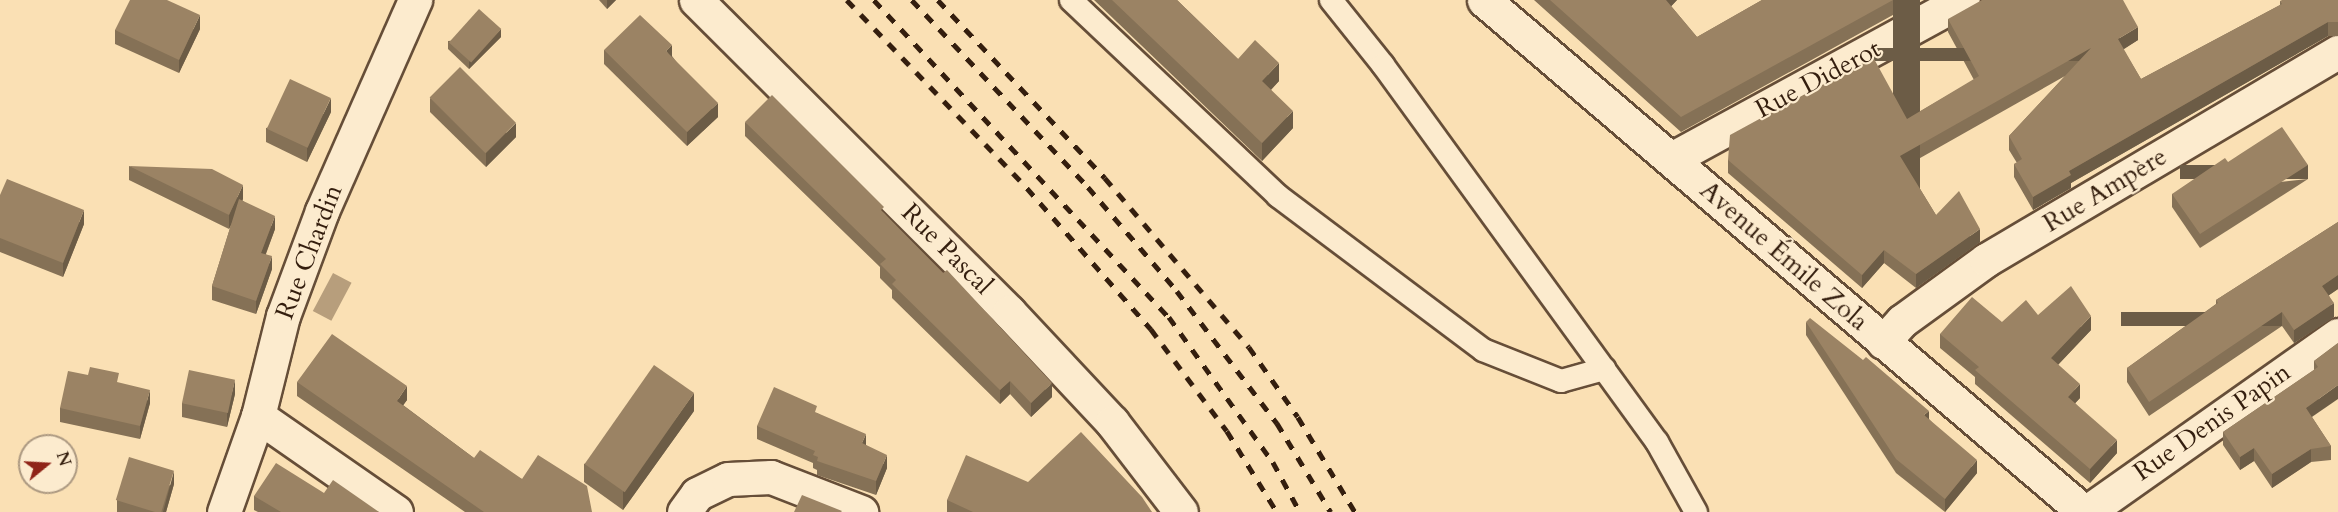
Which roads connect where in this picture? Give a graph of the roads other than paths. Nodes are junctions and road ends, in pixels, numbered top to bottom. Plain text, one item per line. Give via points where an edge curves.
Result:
1 (415, 0) edge
2 (696, 0) edge
3 (1071, 0) edge
4 (1331, 0) edge
5 (1484, 0) edge
6 (1963, 0) edge
7 (2338, 52) edge
8 (1673, 158) junction
9 (2338, 335) edge
10 (1883, 342) junction
11 (1604, 369) junction
12 (258, 416) junction
13 (224, 512) edge
14 (396, 512) edge
15 (684, 512) edge
16 (861, 512) edge
17 (1181, 512) edge
18 (1696, 512) edge
19 (2086, 512) edge

1 - 12 street, Rue Chardin via 322,211 283,316
2 - 17 street, Rue Pascal via 1010,312 1112,422
3 - 11 lane via 1278,196 1483,350 1561,381
4 - 11 lane via 1383,65
5 - 8 street, Avenue Émile Zola
6 - 8 street, Rue Diderot
7 - 10 street, Rue Ampère via 1986,260 1902,321
8 - 10 street, Avenue Émile Zola
9 - 19 street, Rue Denis Papin
10 - 19 street, Avenue Émile Zola
11 - 18 lane via 1658,442
12 - 13 street, Rue Chardin
12 - 14 street
15 - 16 street via 697,494 728,479 771,477

